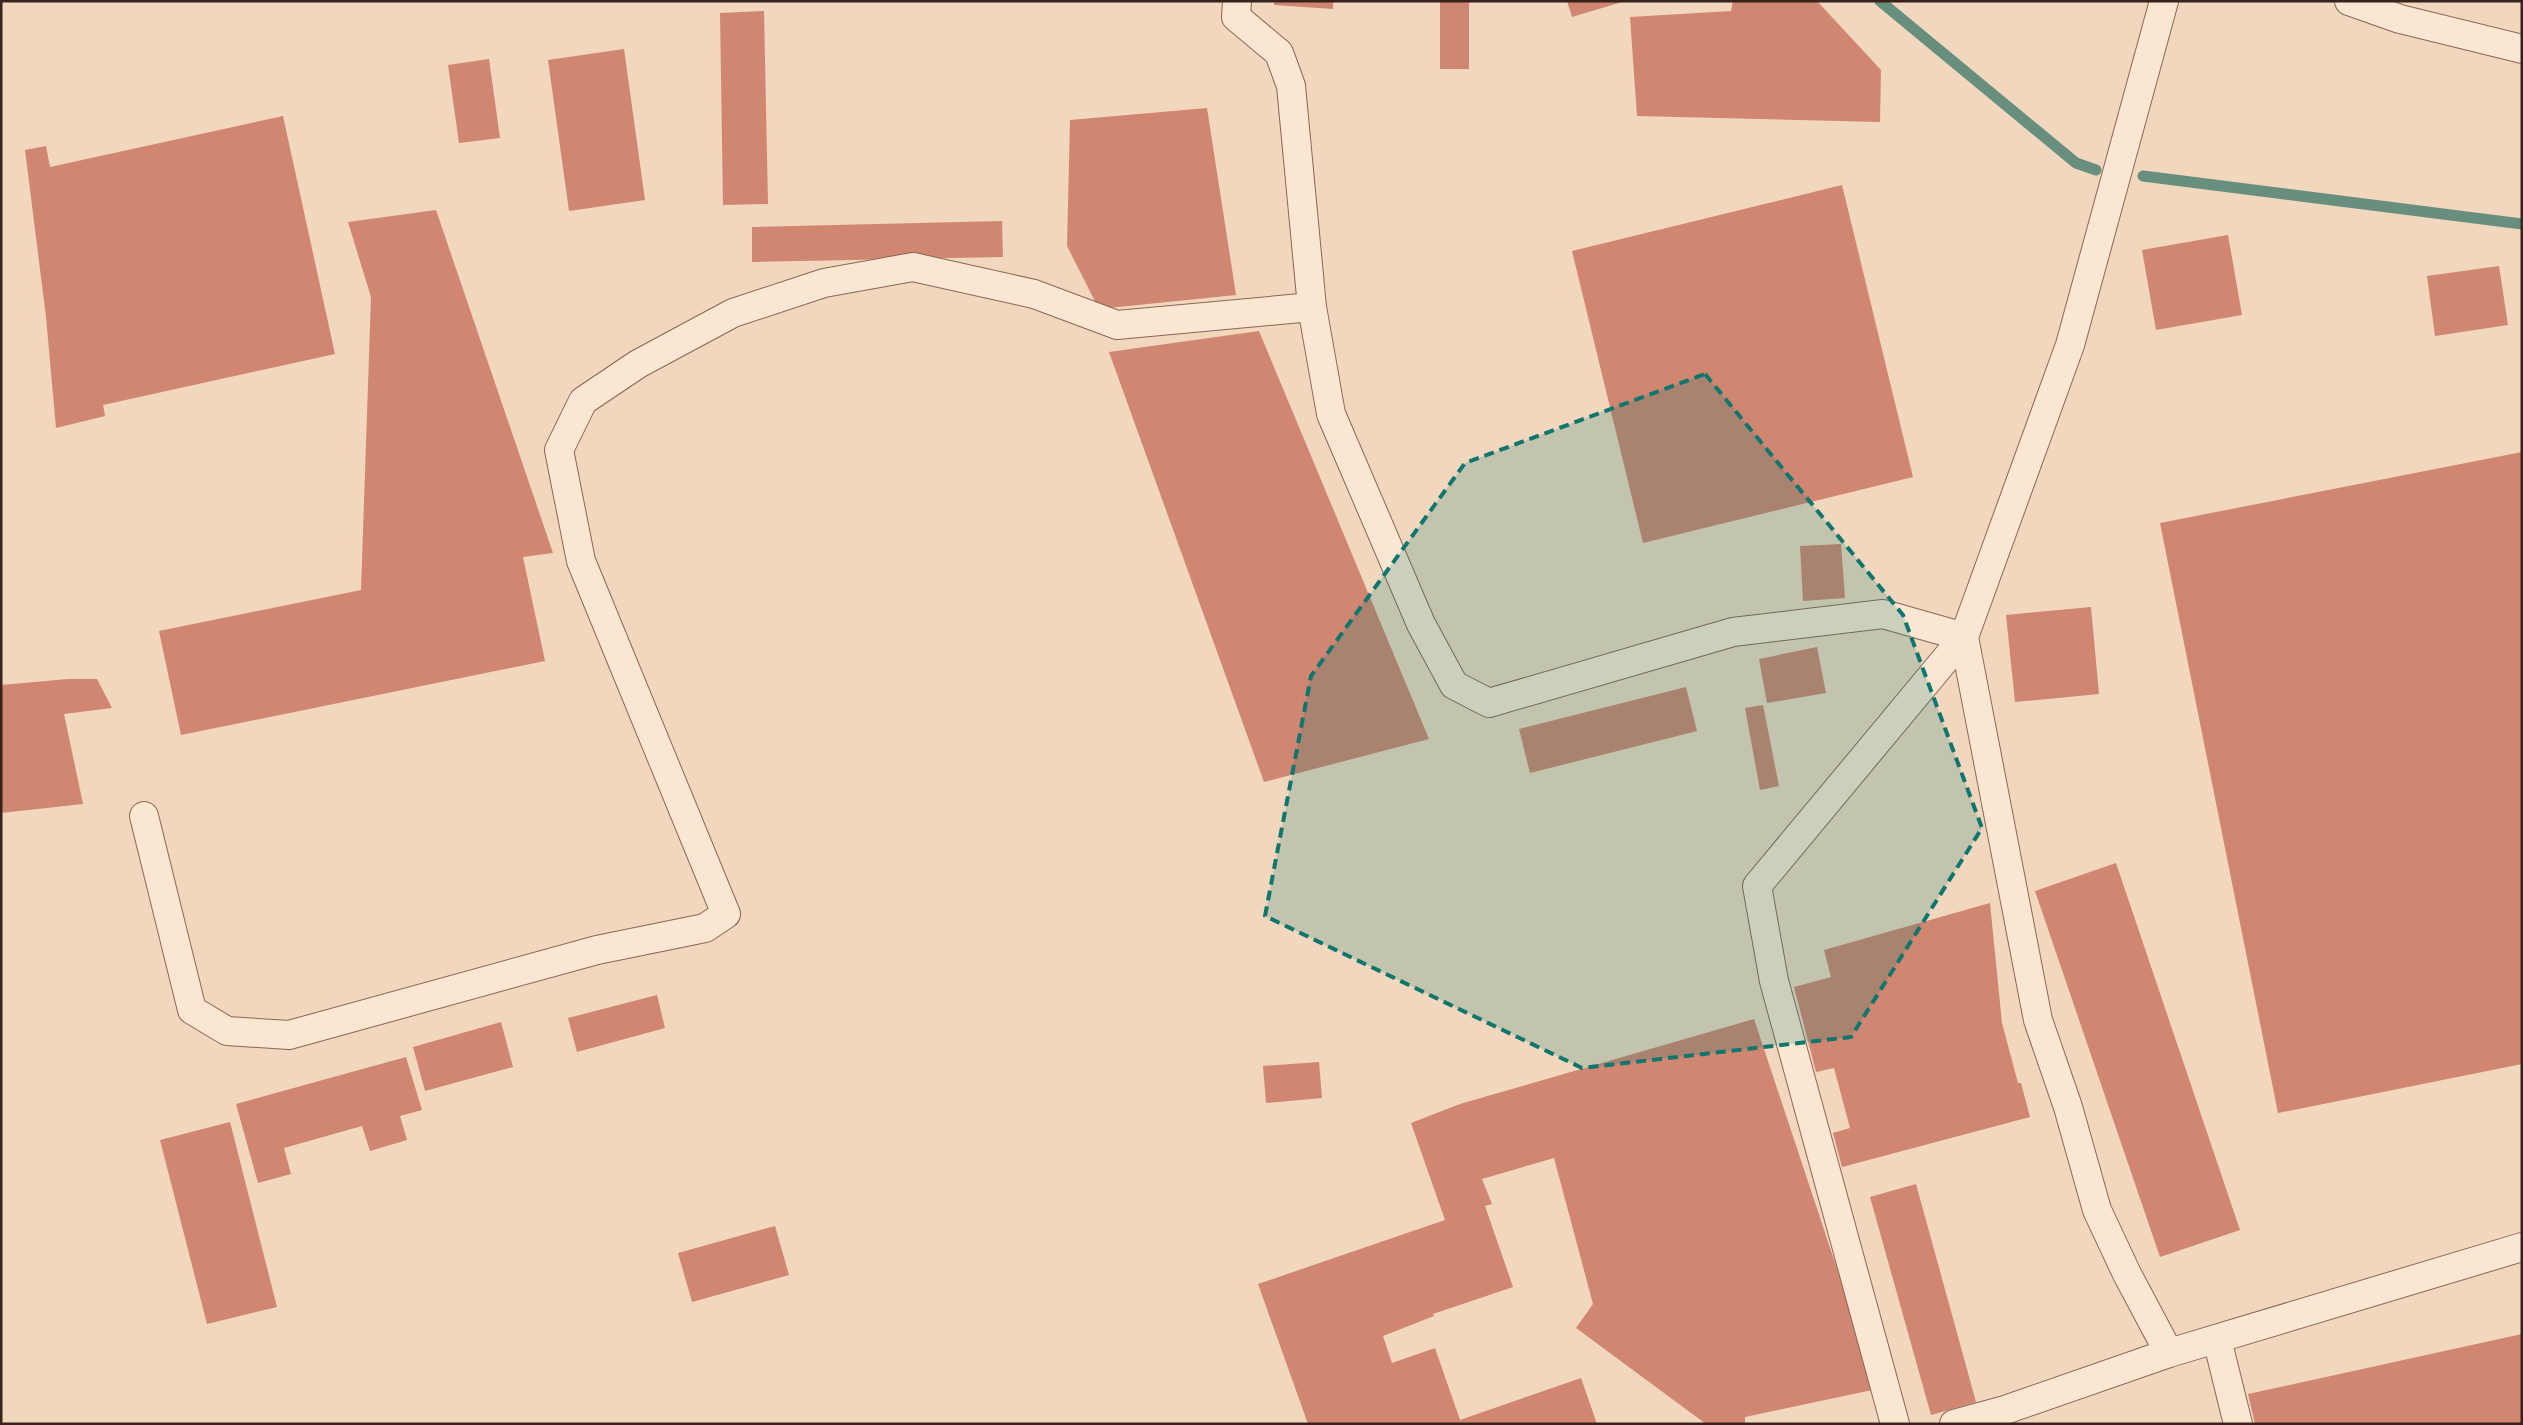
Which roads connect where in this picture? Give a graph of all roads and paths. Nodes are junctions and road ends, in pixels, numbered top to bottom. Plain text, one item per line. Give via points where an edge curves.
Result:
1 (1237, 1) edge
2 (2164, 1) edge
3 (2349, 1) edge
4 (2522, 49) edge
5 (1312, 307) junction
6 (1964, 637) junction
7 (144, 816) dead end
8 (2522, 1246) edge
9 (2217, 1339) junction
10 (2169, 1353) junction
11 (1895, 1424) edge
12 (1954, 1424) edge
13 (2238, 1424) edge

1 - 5 street via 1236,17 1279,53 1291,86
2 - 6 street via 2070,345
3 - 4 street via 2400,18
5 - 6 street via 1331,414 1421,624 1454,686 1489,703 1733,632 1883,614
5 - 7 street via 1117,325 1034,294 913,267 824,283 733,313 638,364 583,401 558,450 581,561 726,914 705,928 597,950 289,1035 226,1031 192,1010
6 - 10 street via 2038,1020 2068,1107 2097,1210
6 - 11 street via 1758,886 1774,981
8 - 9 street
9 - 10 street
9 - 13 street
10 - 12 street via 2005,1410

